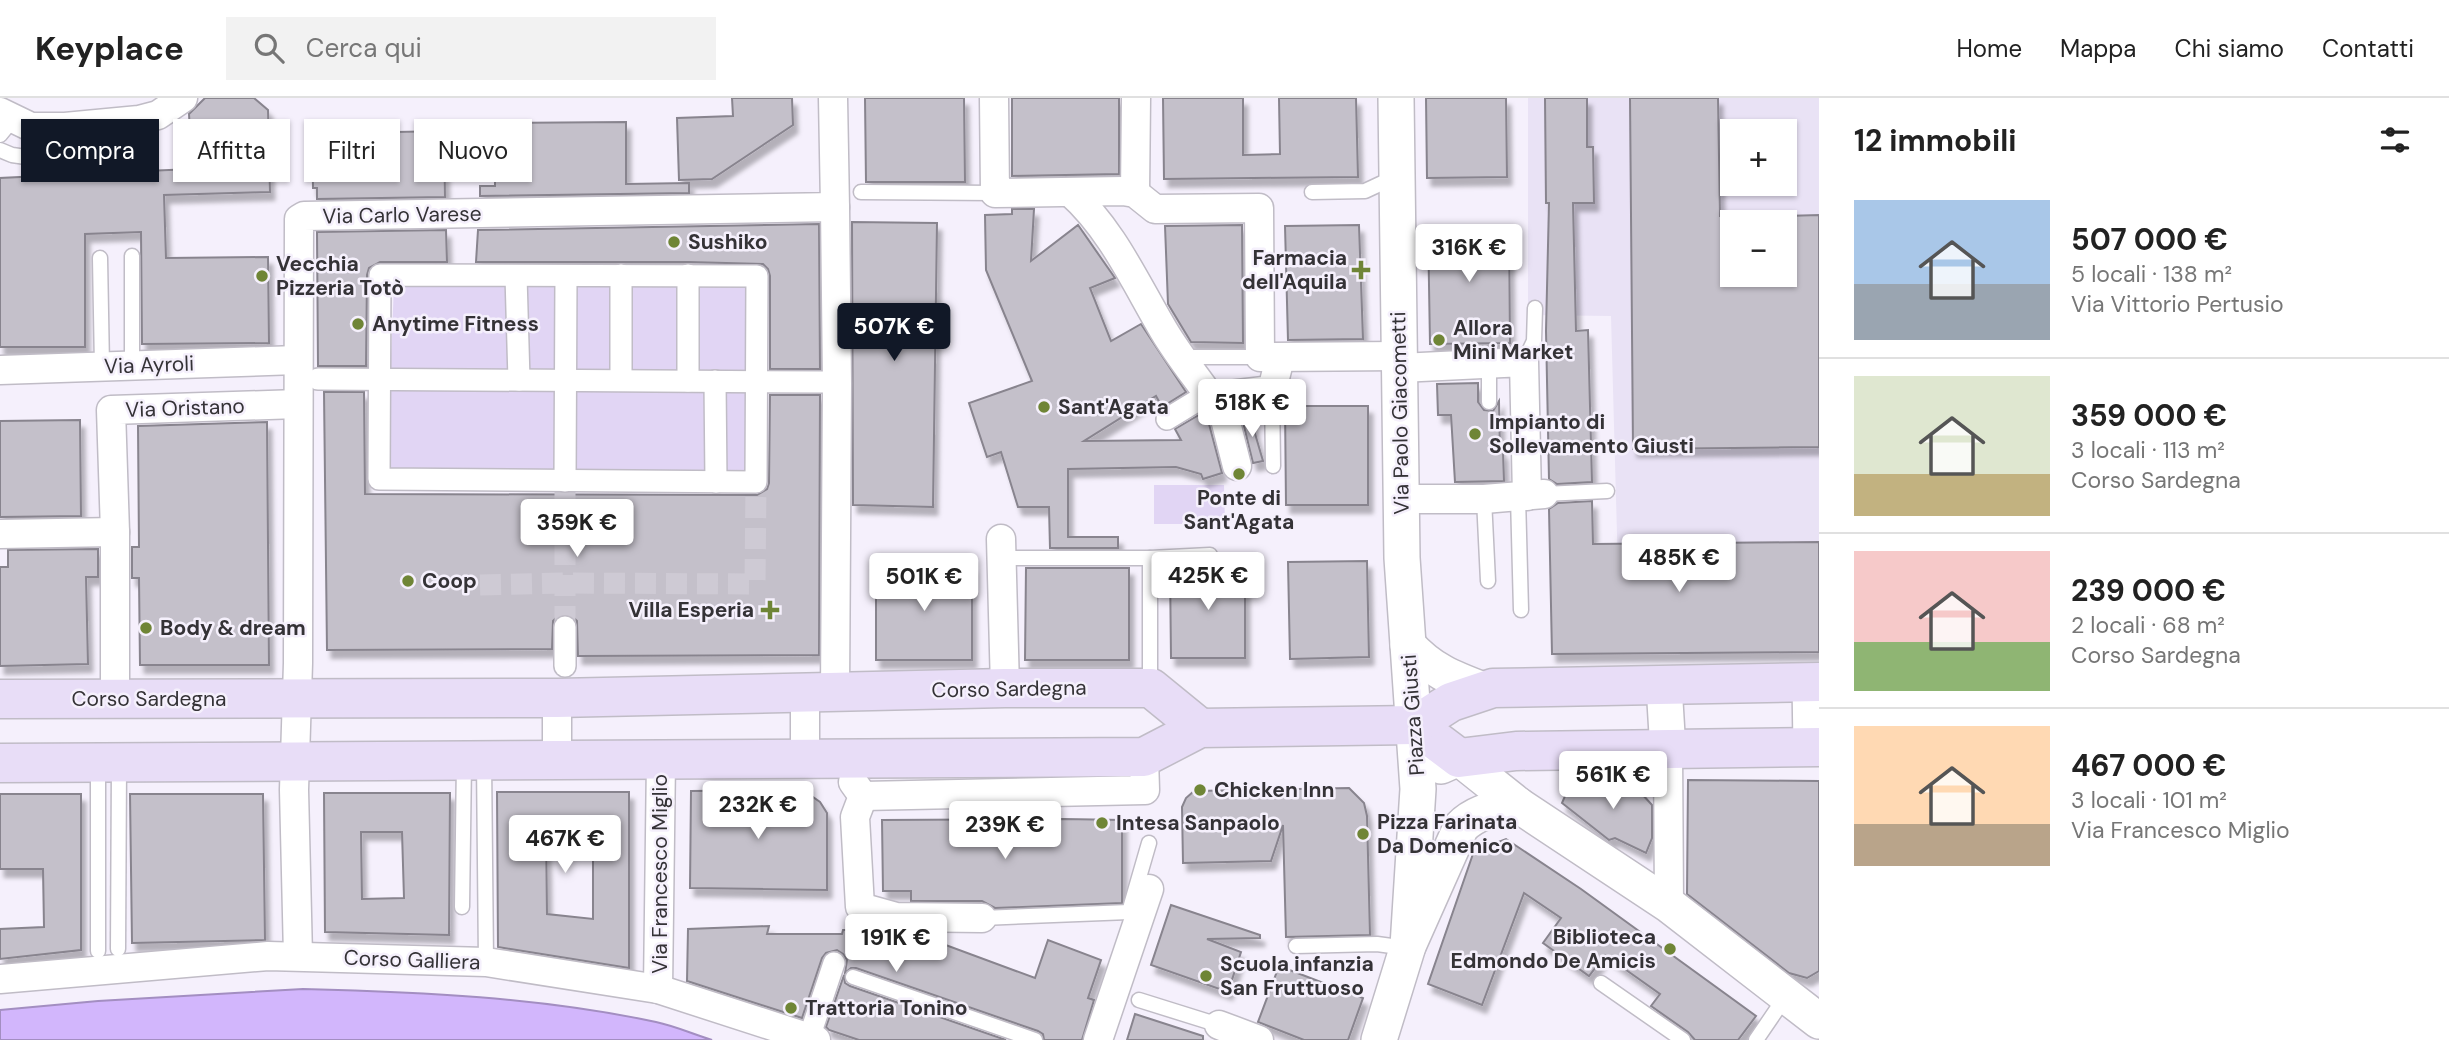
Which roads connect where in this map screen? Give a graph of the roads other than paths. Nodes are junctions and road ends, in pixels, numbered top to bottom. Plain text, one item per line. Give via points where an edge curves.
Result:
1 (183, 98) edge
2 (833, 98) edge
3 (994, 98) edge
4 (1136, 98) edge
5 (1396, 98) edge
6 (4, 122) edge
7 (0, 150) edge
8 (21, 156) edge
9 (1398, 176) junction
10 (861, 192) dead end
11 (995, 192) junction
12 (1070, 192) junction
13 (1312, 192) dead end
14 (1145, 201) junction
15 (835, 207) junction
16 (132, 256) dead end
17 (100, 258) dead end
18 (621, 275) junction
19 (688, 275) junction
20 (516, 276) junction
21 (566, 276) junction
22 (1535, 308) dead end
23 (1194, 357) dead end
24 (1270, 357) junction
25 (297, 360) junction
26 (1400, 362) junction
27 (1524, 362) junction
28 (1489, 363) junction
29 (132, 366) junction
30 (102, 367) junction
31 (0, 370) edge
32 (318, 379) dead end
33 (378, 380) junction
34 (519, 380) junction
35 (566, 380) junction
36 (621, 380) junction
37 (688, 381) junction
38 (715, 381) junction
39 (825, 382) dead end
40 (756, 383) junction
41 (1272, 390) junction
42 (1212, 395) junction
43 (1489, 402) dead end
44 (298, 404) junction
45 (1167, 419) dead end
46 (1237, 466) dead end
47 (1273, 466) dead end
48 (565, 481) junction
49 (716, 482) junction
50 (1606, 491) dead end
51 (1530, 495) junction
52 (1401, 499) junction
53 (1485, 499) junction
54 (115, 532) junction
55 (0, 534) edge
56 (1001, 548) joint
57 (1210, 555) dead end
58 (1150, 558) junction
59 (1488, 581) dead end
60 (1521, 610) dead end
61 (565, 627) tunnel mouth
62 (1408, 645) junction
63 (561, 682) junction
64 (1814, 682) edge
65 (1664, 685) junction
66 (1005, 688) junction
67 (1150, 688) junction
68 (1483, 690) junction
69 (820, 692) junction
70 (115, 698) junction
71 (0, 699) edge
72 (298, 700) junction
73 (1415, 724) junction
74 (1200, 728) junction
75 (1815, 747) edge
76 (1668, 751) junction
77 (1144, 757) junction
78 (1458, 758) junction
79 (661, 759) junction
80 (295, 760) junction
81 (474, 760) junction
82 (557, 760) junction
83 (821, 760) junction
84 (108, 762) junction
85 (0, 763) edge
86 (1418, 789) junction
87 (863, 796) junction
88 (1518, 805) junction
89 (1149, 843) dead end
90 (1149, 889) dead end
91 (1669, 905) junction
92 (462, 906) dead end
93 (982, 918) joint
94 (1296, 946) dead end
95 (1407, 947) junction
96 (118, 949) dead end
97 (98, 951) dead end
98 (298, 956) junction
99 (486, 962) junction
100 (834, 963) dead end
101 (853, 977) dead end
102 (0, 979) edge
103 (1601, 983) dead end
104 (658, 989) junction
105 (1786, 996) junction
106 (1139, 1000) dead end
107 (1819, 1021) edge
108 (1219, 1025) joint
109 (812, 1039) edge
110 (1035, 1040) edge
111 (1098, 1040) edge
112 (1259, 1040) edge
113 (1379, 1040) edge
114 (1683, 1040) edge
115 (1756, 1040) edge

1 - 6 street via 158,115 139,120 65,127
2 - 15 street
3 - 11 street
4 - 14 street
5 - 9 street, Via Paolo Giacometti
7 - 8 lane
9 - 13 lane via 1365,191
9 - 26 street, Via Paolo Giacometti
10 - 11 lane
11 - 12 street
12 - 14 street via 1124,191
12 - 42 street via 1089,209 1174,347
14 - 24 street via 1259,208
15 - 25 street, Via Carlo Varese via 304,216 299,219
15 - 69 street via 837,435
16 - 29 lane
17 - 30 lane
18 - 19 street
18 - 21 street
18 - 36 street
19 - 37 street
19 - 40 street via 757,276
20 - 21 street
20 - 33 street via 380,275
20 - 34 street
21 - 35 street
22 - 27 lane via 1534,341
23 - 24 lane
24 - 26 street
24 - 41 street
25 - 29 street, Via Ayroli
25 - 44 street, Via Carlo Varese
26 - 28 street
26 - 52 street, Via Paolo Giacometti
27 - 28 street
27 - 51 street
28 - 43 lane
29 - 30 street, Via Ayroli
30 - 31 street, Via Ayroli
32 - 33 street
33 - 34 street
33 - 48 street via 379,479
34 - 35 street
35 - 36 street
35 - 48 street
36 - 37 street
37 - 38 street
38 - 40 street
38 - 49 street
39 - 40 street
40 - 49 street via 756,482
41 - 42 street
41 - 47 lane
42 - 45 street
42 - 46 street via 1225,419
44 - 54 street, Via Oristano via 111,410
44 - 72 street, Via Carlo Varese
48 - 49 street
50 - 51 lane
51 - 53 street
51 - 60 lane
52 - 53 street
52 - 62 street, Via Paolo Giacometti
53 - 59 lane
54 - 55 street
54 - 70 street, Via Oristano
56 - 58 lane
56 - 66 street
57 - 58 lane
58 - 67 lane
61 - 63 street
62 - 68 street, Piazza Giusti via 1443,675
62 - 73 street, Piazza Giusti
63 - 69 main road, Corso Sardegna
63 - 72 main road, Corso Sardegna
63 - 82 street
64 - 65 main road
64 - 75 street
65 - 68 main road
65 - 76 street
66 - 67 main road, Corso Sardegna
66 - 69 main road, Corso Sardegna
67 - 74 main road
68 - 73 main road via 1451,702
69 - 83 street
70 - 71 main road, Corso Sardegna
70 - 72 main road, Corso Sardegna
72 - 80 street
73 - 74 main road
73 - 78 main road
73 - 86 street, Piazza Giusti
74 - 77 main road
75 - 76 main road
76 - 78 main road via 1516,751
76 - 91 street
77 - 83 main road
77 - 87 street via 1145,790
78 - 86 street, Piazza Giusti via 1434,770
78 - 88 street
79 - 82 main road
79 - 83 main road
79 - 104 street, Via Francesco Miglio
80 - 81 main road
80 - 84 main road
80 - 98 street
81 - 82 main road
81 - 92 lane
81 - 99 lane
83 - 87 street
84 - 85 main road
84 - 96 lane
84 - 97 lane
86 - 95 street, Piazza Giusti
87 - 93 street via 855,817 860,906 896,917
88 - 91 street
88 - 95 street, Piazza Giusti via 1488,811 1461,827
89 - 93 lane via 1129,912
90 - 111 street
91 - 105 street
94 - 95 lane
95 - 113 street, Piazza Giusti
98 - 99 street, Corso Galliera
98 - 102 street, Corso Galliera
99 - 104 street, Corso Galliera
100 - 109 street
101 - 110 lane
103 - 114 lane
104 - 109 street, Corso Galliera
105 - 107 street
105 - 115 lane
106 - 108 lane
108 - 112 street

